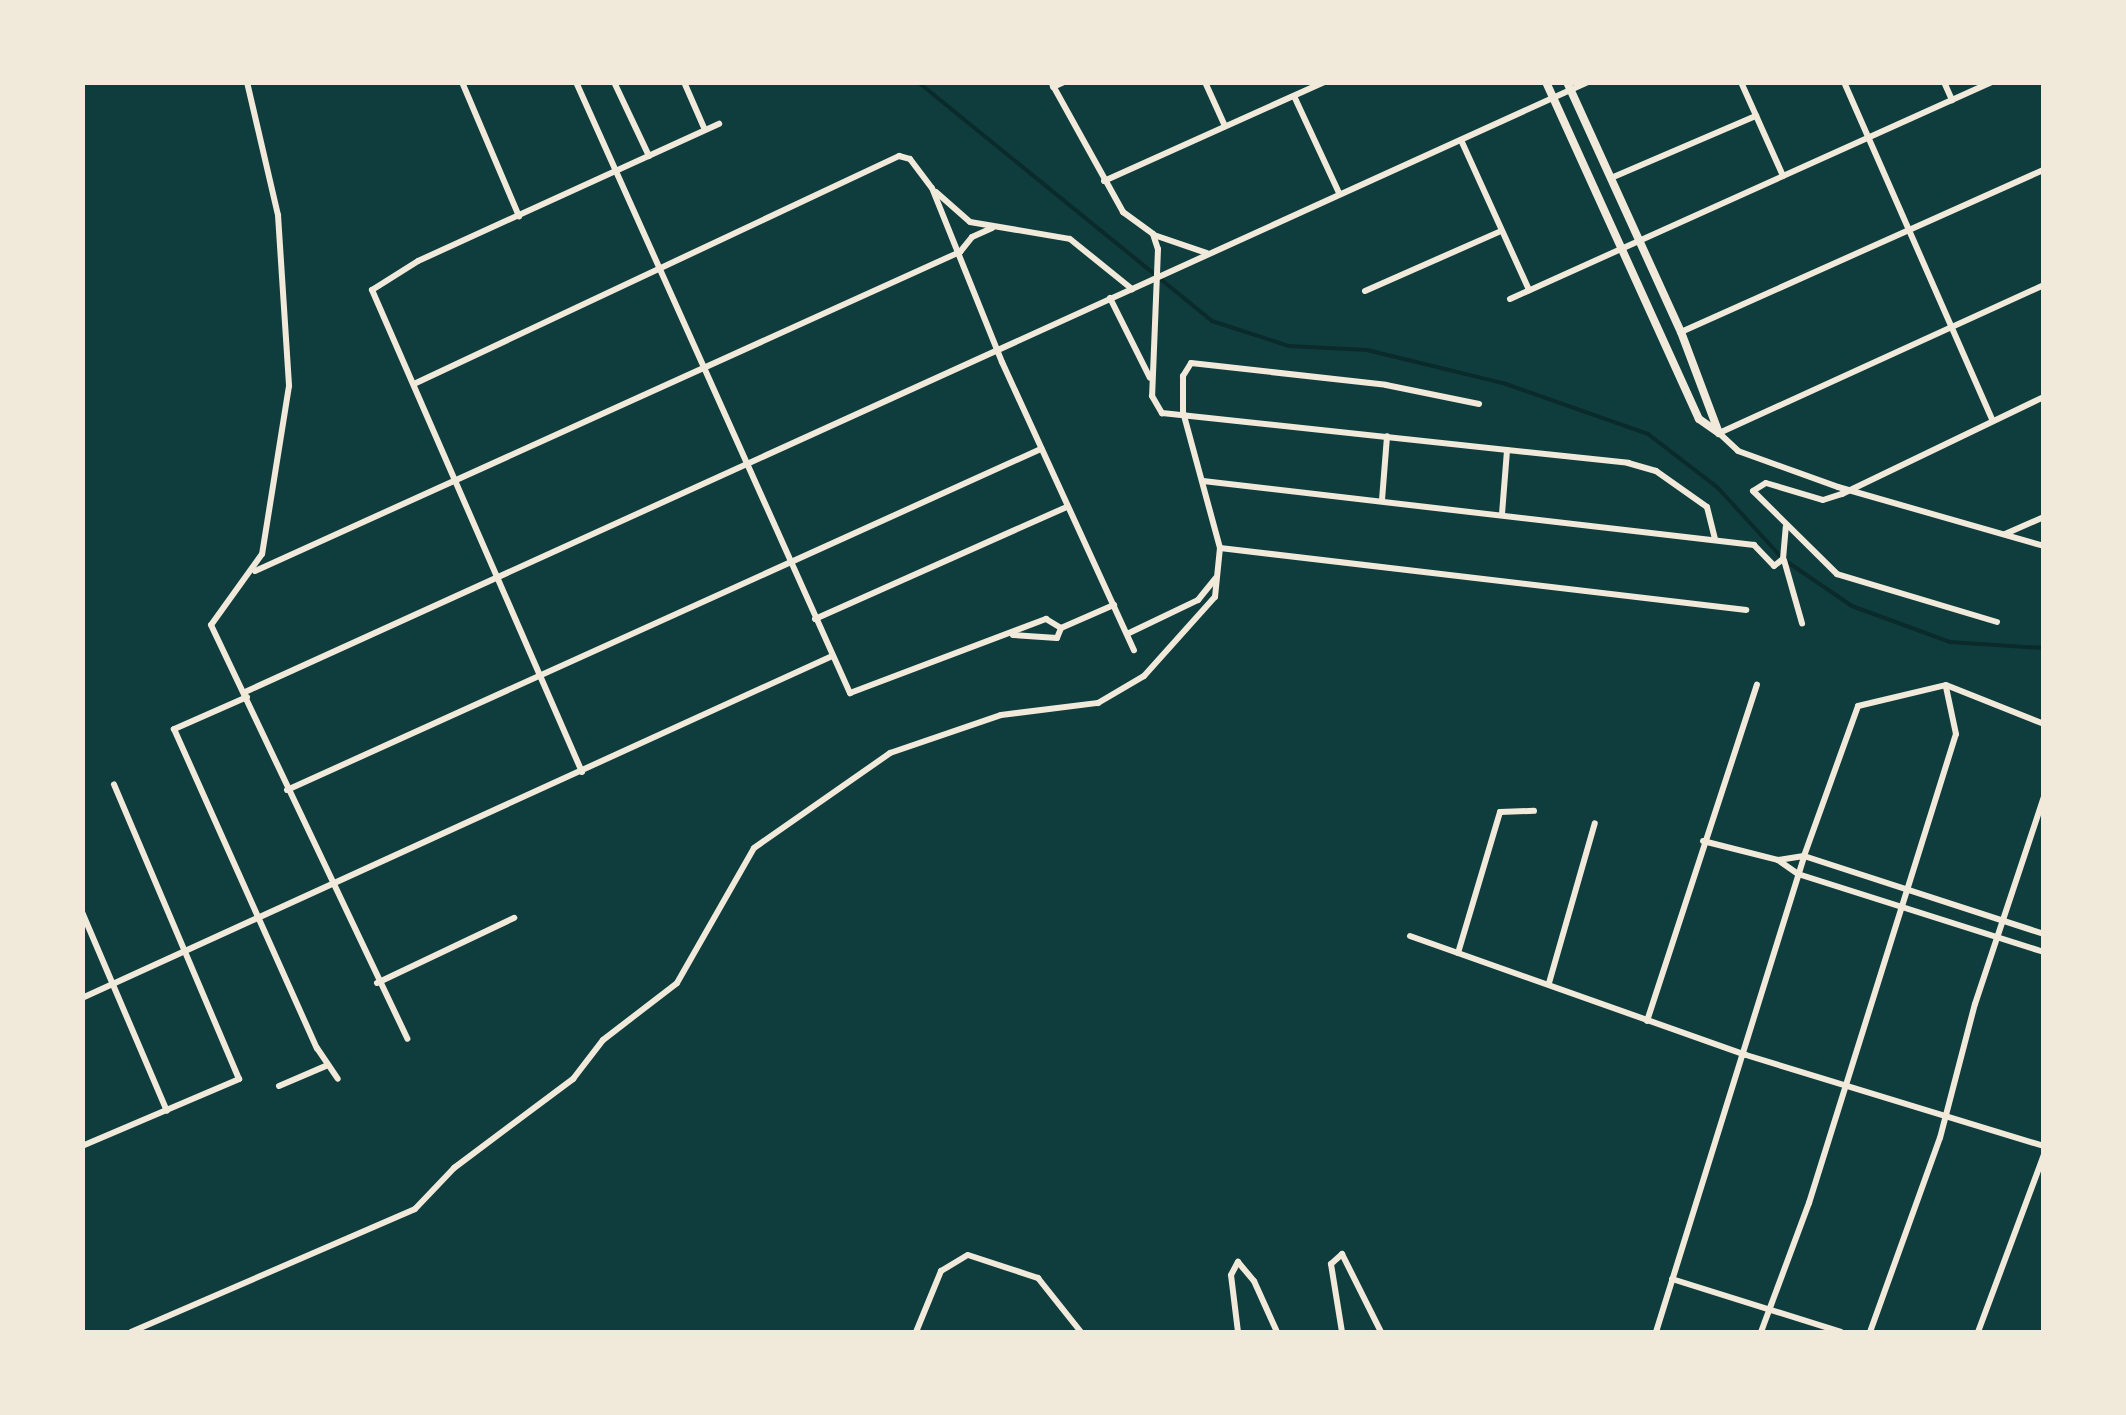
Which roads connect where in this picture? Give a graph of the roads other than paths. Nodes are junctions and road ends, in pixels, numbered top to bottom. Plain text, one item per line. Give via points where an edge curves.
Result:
1 (247, 82) edge
2 (462, 82) edge
3 (576, 82) edge
4 (614, 82) edge
5 (684, 82) edge
6 (1064, 82) edge
7 (1205, 82) edge
8 (1324, 82) edge
9 (1546, 82) edge
10 (1588, 82) edge
11 (1741, 82) edge
12 (1844, 82) edge
13 (1944, 82) edge
14 (1992, 82) edge
15 (1052, 85) edge
16 (1569, 86) edge
17 (1294, 96) junction
18 (1554, 98) junction
19 (1952, 100) junction
20 (1756, 116) junction
21 (719, 124) dead end
22 (1225, 126) junction
23 (705, 130) junction
24 (1870, 138) junction
25 (1460, 140) junction
26 (648, 156) junction
27 (2044, 170) edge
28 (615, 171) junction
29 (1784, 176) junction
30 (1611, 178) junction
31 (1104, 181) junction
32 (932, 188) junction
33 (1339, 194) junction
34 (519, 216) junction
35 (992, 228) junction
36 (1500, 231) junction
37 (1911, 231) junction
38 (1153, 234) junction
39 (1639, 240) junction
40 (1622, 248) junction
41 (960, 252) junction
42 (1207, 253) junction
43 (663, 270) junction
44 (1157, 276) junction
45 (2044, 285) edge
46 (1132, 288) junction
47 (1529, 290) junction
48 (1365, 291) dead end
49 (1110, 298) junction
50 (1510, 299) dead end
51 (1952, 327) junction
52 (1681, 332) junction
53 (1002, 350) junction
54 (707, 366) junction
55 (1152, 381) junction
56 (416, 383) junction
57 (2044, 396) edge
58 (1479, 404) dead end
59 (1183, 412) junction
60 (1992, 420) junction
61 (1719, 433) junction
62 (1387, 436) junction
63 (1041, 450) junction
64 (1508, 450) junction
65 (749, 465) junction
66 (1203, 481) junction
67 (453, 482) junction
68 (1849, 486) junction
69 (1382, 500) junction
70 (1066, 508) junction
71 (1502, 514) junction
72 (2044, 517) edge
73 (1786, 527) junction
74 (2004, 534) junction
75 (1715, 540) junction
76 (2044, 546) edge
77 (1220, 548) junction
78 (1784, 559) junction
79 (790, 564) junction
80 (254, 572) junction
81 (1217, 577) junction
82 (494, 580) junction
83 (1114, 604) junction
84 (1746, 610) dead end
85 (815, 620) junction
86 (1997, 622) dead end
87 (1802, 623) dead end
88 (1061, 628) junction
89 (1127, 634) junction
90 (1007, 635) junction
91 (1134, 650) dead end
92 (832, 656) junction
93 (538, 678) junction
94 (1757, 685) dead end
95 (1946, 686) junction
96 (246, 695) junction
97 (2044, 724) edge
98 (582, 772) junction
99 (114, 784) dead end
100 (287, 790) junction
101 (2044, 796) edge
102 (1534, 811) dead end
103 (1596, 823) dead end
104 (1703, 841) junction
105 (1804, 856) junction
106 (1778, 860) junction
107 (1798, 874) junction
108 (332, 888) junction
109 (1904, 890) junction
110 (1898, 906) junction
111 (82, 912) edge
112 (514, 918) dead end
113 (257, 920) junction
114 (2001, 921) junction
115 (2044, 934) edge
116 (1410, 936) dead end
117 (1996, 936) junction
118 (1458, 952) junction
119 (2044, 952) edge
120 (186, 953) junction
121 (1549, 983) junction
122 (115, 984) junction
123 (377, 984) junction
124 (82, 998) edge
125 (1647, 1020) junction
126 (408, 1038) dead end
127 (1746, 1055) junction
128 (328, 1065) junction
129 (338, 1079) dead end
130 (280, 1086) dead end
131 (1846, 1087) junction
132 (167, 1110) junction
133 (1947, 1116) junction
134 (82, 1146) edge
135 (2044, 1146) edge
136 (2044, 1155) edge
137 (1672, 1278) junction
138 (1769, 1310) junction
139 (131, 1332) edge
140 (916, 1332) edge
141 (1081, 1332) edge
142 (1238, 1332) edge
143 (1277, 1332) edge
144 (1342, 1332) edge
145 (1381, 1332) edge
146 (1656, 1332) edge
147 (1761, 1332) edge
148 (1841, 1332) edge
149 (1870, 1332) edge
150 (1978, 1332) edge

1 - 80 street via 278,215 289,332 286,434
2 - 34 street
3 - 28 street
4 - 26 street
5 - 23 street
6 - 15 street
7 - 22 street
8 - 17 street
9 - 18 street
10 - 16 street
11 - 20 street
12 - 24 street
13 - 19 street
14 - 19 street
15 - 31 street
16 - 18 street
16 - 30 street
17 - 22 street
17 - 33 street
18 - 25 street
18 - 40 street
19 - 24 street
20 - 29 street
20 - 30 street
21 - 23 street
22 - 31 street
23 - 26 street
24 - 29 street
24 - 37 street
25 - 33 street
25 - 36 street
26 - 28 street
27 - 37 street
28 - 34 street
28 - 43 street
29 - 39 street
30 - 39 street
31 - 38 street via 1123,212
32 - 35 street via 970,222
32 - 41 street
32 - 43 street via 910,159 899,156
33 - 42 street
34 - 56 street via 418,261 372,290
35 - 41 street
35 - 46 street via 1058,233
36 - 47 street
36 - 48 street
37 - 51 street
37 - 52 street
38 - 42 street
38 - 44 street
39 - 40 street
39 - 52 street
40 - 47 street
40 - 61 street via 1700,419
41 - 53 street
41 - 54 street
42 - 44 street
43 - 54 street
43 - 56 street
44 - 46 street
44 - 55 street
45 - 51 street
46 - 49 street
47 - 50 street
49 - 53 street
49 - 55 street
51 - 60 street
51 - 61 street
52 - 61 street
53 - 63 street
53 - 65 street
54 - 65 street
54 - 67 street
55 - 59 street via 1162,413
56 - 67 street
57 - 60 street
58 - 59 street via 1196,360 1183,376
59 - 62 street
59 - 66 street
60 - 68 street
61 - 68 street via 1738,451
62 - 64 street
62 - 69 street
63 - 70 street
63 - 79 street
64 - 71 street
64 - 75 street via 1656,471 1706,507
65 - 79 street
65 - 82 street
66 - 69 street
66 - 77 street
67 - 80 street
67 - 82 street
68 - 73 street via 1823,500 1757,486 1756,500
68 - 74 street
69 - 71 street
70 - 83 street
70 - 85 street
71 - 75 street
72 - 74 street
73 - 78 street
73 - 86 street via 1837,574
74 - 76 street
75 - 78 street via 1754,544 1774,566
77 - 81 street
77 - 84 street
78 - 87 street
79 - 85 street
79 - 93 street
80 - 96 street via 212,624
81 - 89 street via 1198,600
81 - 139 street via 1201,616 1124,691 912,741 767,838 744,861 677,983 604,1040 573,1079 454,1168 415,1209
82 - 93 street
82 - 96 street
83 - 88 street
83 - 89 street
85 - 92 street
88 - 90 street via 1046,619
88 - 90 street via 1053,639
89 - 91 street
90 - 92 street via 857,696
92 - 98 street
93 - 98 street
93 - 100 street
94 - 104 street
95 - 97 street
95 - 105 street via 1858,706
95 - 109 street via 1956,734
96 - 100 street
96 - 113 street via 174,729
98 - 108 street
99 - 120 street
100 - 108 street
101 - 114 street
102 - 118 street via 1500,812
103 - 121 street
104 - 106 street
104 - 125 street
105 - 106 street
105 - 107 street
105 - 109 street
106 - 107 street
107 - 110 street
107 - 127 street
108 - 113 street
108 - 123 street
109 - 110 street
109 - 114 street
110 - 117 street
110 - 131 street
111 - 122 street
112 - 123 street
113 - 120 street
113 - 128 street
114 - 115 street
114 - 117 street
116 - 118 street
117 - 119 street
117 - 133 street
118 - 121 street
120 - 122 street
120 - 132 street via 239,1079
121 - 125 street
122 - 124 street
122 - 132 street
123 - 126 street
125 - 127 street
127 - 131 street
127 - 137 street
128 - 129 street
128 - 130 street
131 - 133 street
131 - 138 street
132 - 134 street
133 - 135 street
133 - 149 street
136 - 150 street
137 - 138 street
137 - 146 street
138 - 147 street
138 - 148 street
140 - 141 street via 941,1271 968,1255 1038,1278
142 - 143 street via 1231,1275 1238,1262
144 - 145 street via 1331,1264 1342,1254

